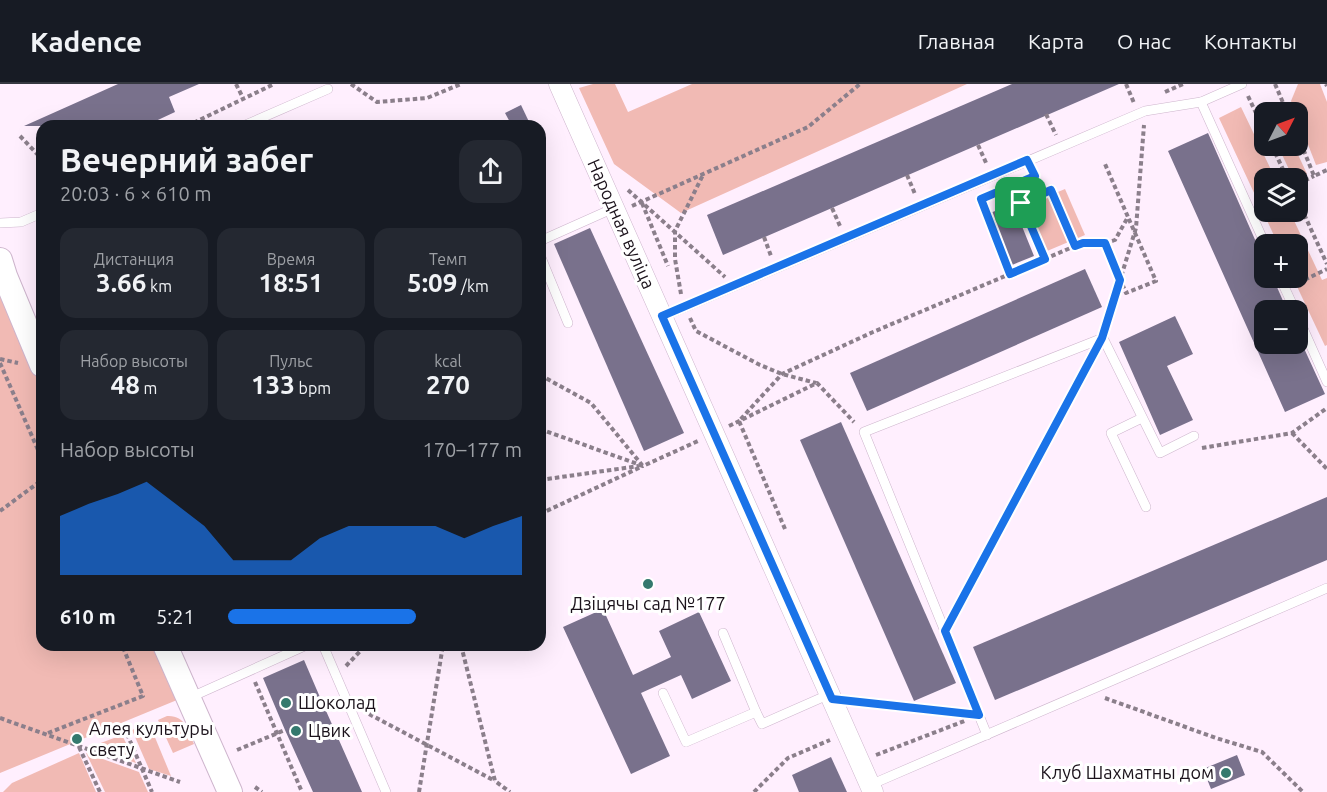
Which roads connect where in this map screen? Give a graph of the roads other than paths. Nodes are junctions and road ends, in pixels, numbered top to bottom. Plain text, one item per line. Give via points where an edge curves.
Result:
1 (559, 84) edge
2 (1242, 84) edge
3 (328, 89) dead end
4 (1201, 102) junction
5 (257, 120) edge
6 (615, 210) junction
7 (36, 216) edge
8 (0, 223) edge
9 (1260, 234) edge
10 (546, 239) edge
11 (0, 260) edge
12 (546, 270) edge
13 (662, 316) junction
14 (568, 323) dead end
15 (1308, 339) edge
16 (36, 351) edge
17 (1327, 380) edge
18 (1142, 418) junction
19 (1194, 436) road end
20 (1146, 507) dead end
21 (1327, 588) edge
22 (723, 633) dead end
23 (168, 651) edge
24 (294, 651) edge
25 (326, 651) edge
26 (663, 693) dead end
27 (831, 697) junction
28 (189, 698) junction
29 (756, 712) junction
30 (987, 735) junction
31 (872, 789) edge
32 (230, 792) edge
33 (386, 792) edge

1 - 6 street, Народная вуліца
2 - 4 lane
3 - 5 lane
4 - 9 lane
4 - 13 lane via 1146,111
6 - 10 lane
6 - 13 street, Народная вуліца
7 - 8 lane via 21,222
11 - 16 street
12 - 14 lane
13 - 27 street, Народная вуліца
15 - 17 lane
18 - 19 lane via 1160,453
18 - 20 lane via 1111,434
18 - 30 lane via 1102,338 864,432
21 - 30 lane
22 - 29 lane
23 - 28 street
24 - 28 lane
25 - 33 lane
26 - 29 lane via 686,742
27 - 29 lane via 762,724
27 - 31 street, Народная вуліца
28 - 32 street
30 - 31 lane

